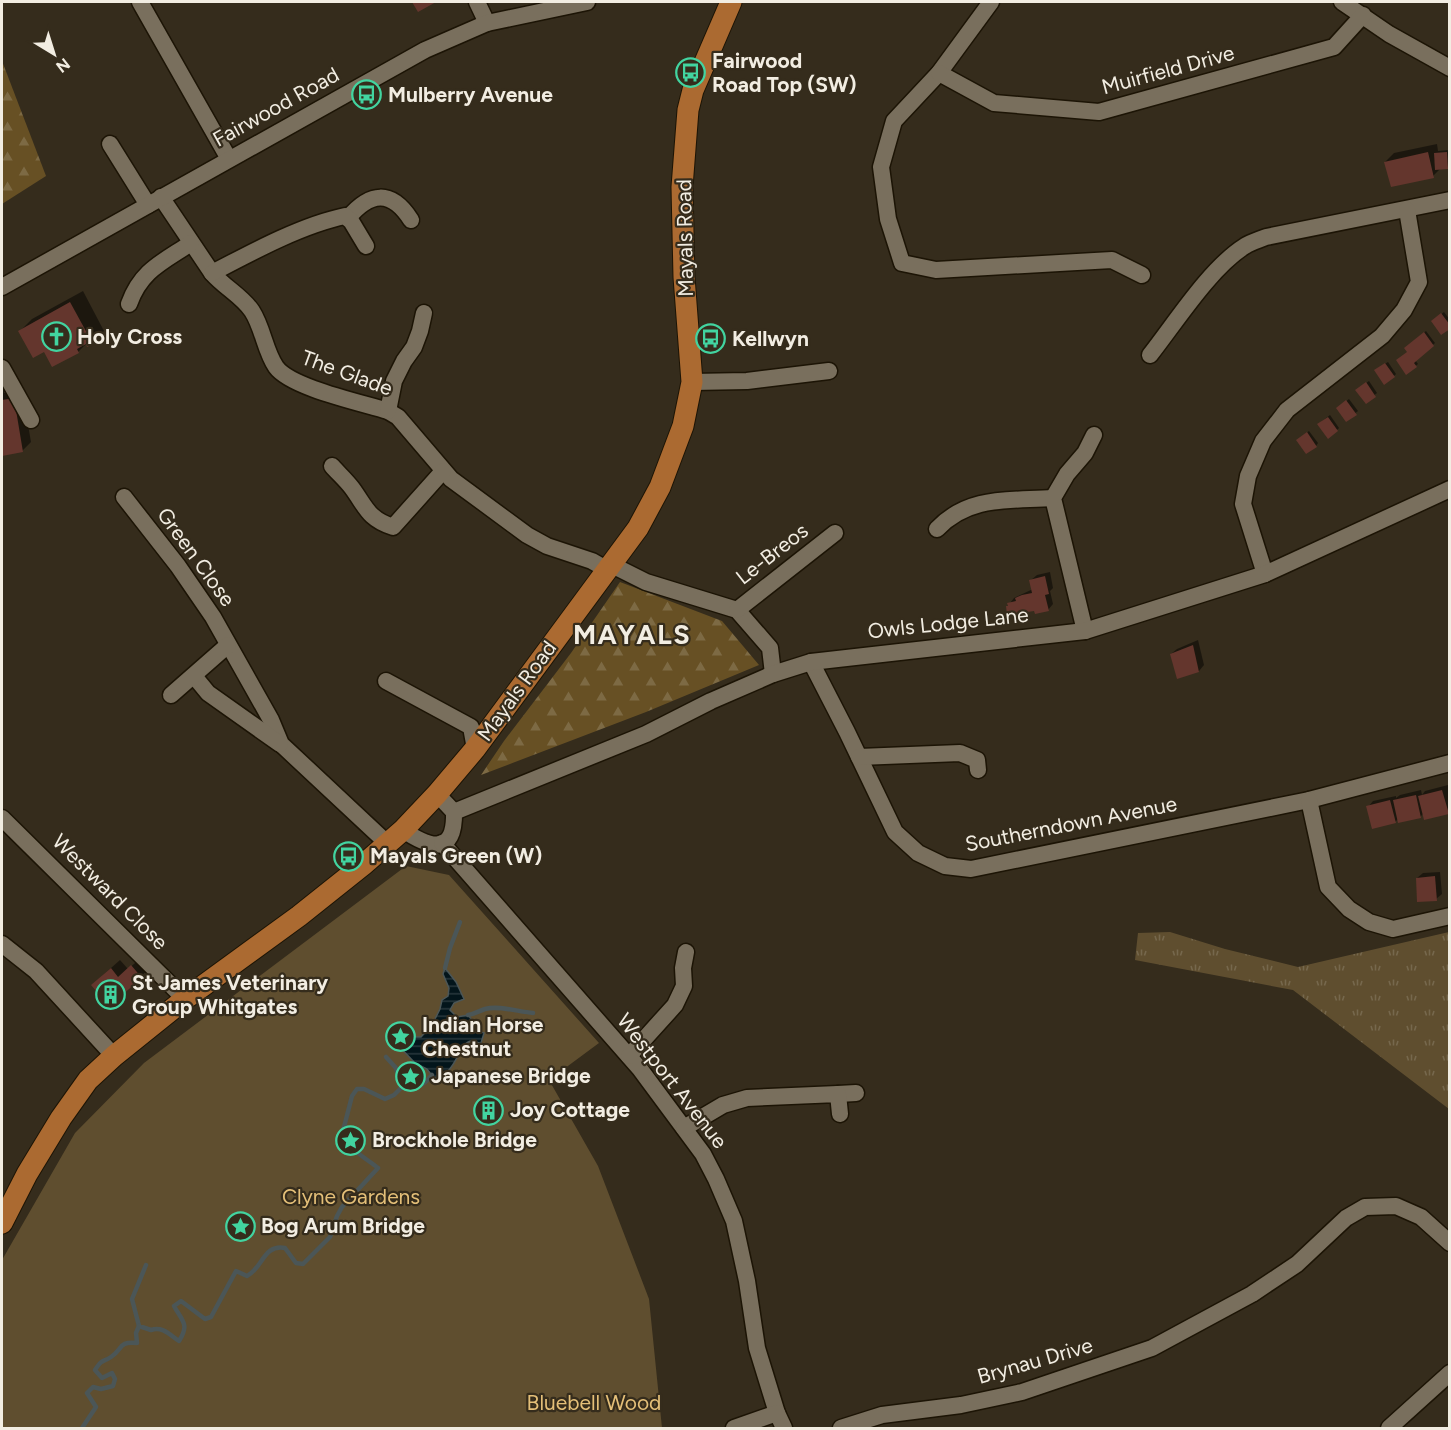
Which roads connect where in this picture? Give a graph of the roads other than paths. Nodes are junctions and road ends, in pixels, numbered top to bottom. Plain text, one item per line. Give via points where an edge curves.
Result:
1 (477, 2) edge
2 (587, 2) edge
3 (731, 2) edge
4 (991, 2) edge
5 (1342, 2) edge
6 (147, 4) edge
7 (1363, 15) junction
8 (487, 23) junction
9 (1449, 68) edge
10 (939, 73) junction
11 (110, 144) dead end
12 (229, 159) junction
13 (1449, 200) edge
14 (154, 201) junction
15 (1407, 210) junction
16 (348, 218) junction
17 (411, 220) dead end
18 (191, 243) junction
19 (366, 246) dead end
20 (212, 273) junction
21 (1142, 275) dead end
22 (2, 287) edge
23 (129, 303) dead end
24 (424, 313) dead end
25 (1150, 355) dead end
26 (2, 368) edge
27 (829, 371) dead end
28 (692, 382) junction
29 (388, 411) junction
30 (31, 420) dead end
31 (1094, 435) dead end
32 (332, 466) dead end
33 (442, 471) junction
34 (1449, 489) edge
35 (124, 497) dead end
36 (1053, 498) junction
37 (937, 529) dead end
38 (835, 533) dead end
39 (608, 566) junction
40 (1265, 574) junction
41 (737, 610) junction
42 (1085, 631) junction
43 (228, 645) junction
44 (811, 662) junction
45 (773, 674) junction
46 (194, 676) junction
47 (386, 681) dead end
48 (171, 695) dead end
49 (281, 744) junction
50 (476, 749) junction
51 (859, 758) junction
52 (1449, 763) edge
53 (978, 770) dead end
54 (437, 794) junction
55 (1309, 800) junction
56 (454, 812) junction
57 (2, 818) edge
58 (395, 837) junction
59 (442, 843) junction
60 (1449, 916) edge
61 (2, 944) edge
62 (686, 952) dead end
63 (185, 999) junction
64 (114, 1056) junction
65 (629, 1056) junction
66 (856, 1093) dead end
67 (838, 1094) junction
68 (840, 1114) dead end
69 (684, 1128) junction
70 (2, 1223) edge
71 (1449, 1243) edge
72 (1449, 1373) edge
73 (777, 1413) junction
74 (734, 1428) edge
75 (784, 1428) edge
76 (841, 1428) edge
77 (1389, 1428) edge

1 - 8 street
2 - 8 street, Fairwood Road
3 - 28 main road, Mayals Road via 688,110 682,187
4 - 10 street
5 - 7 street
6 - 12 street
7 - 9 street
7 - 10 street, Muirfield Drive via 1334,47 1099,112 994,103
8 - 12 street, Fairwood Road via 425,50
10 - 21 street via 894,121 881,167 888,219 902,263 936,270 1112,260
11 - 14 street, The Glade
12 - 14 street, Fairwood Road
13 - 15 street
14 - 18 street, The Glade
14 - 22 street, Fairwood Road
15 - 25 street via 1247,244 1214,273
15 - 40 street via 1419,282 1404,310 1382,336 1287,410 1263,441 1248,476 1243,504
16 - 17 street via 363,203 380,197 396,201
16 - 19 street
16 - 20 street via 299,231
18 - 20 street, The Glade
18 - 23 street via 141,278
20 - 29 street, The Glade via 253,312 276,367 285,375
24 - 29 street via 414,347 394,381
26 - 30 street
27 - 28 street via 739,382
28 - 39 main road, Mayals Road via 683,426 660,487 638,528
29 - 33 street, The Glade via 398,417
31 - 36 street
32 - 33 street via 372,517 393,527
33 - 39 street, The Glade via 527,535 547,546
34 - 40 street, Owls Lodge Lane
35 - 43 street, Green Close via 178,566
36 - 37 street via 977,504 953,514
36 - 42 street
38 - 41 street, Le-Breos
39 - 41 street, The Glade
39 - 50 main road, Mayals Road
40 - 42 street, Owls Lodge Lane
41 - 45 street via 770,648
42 - 44 street, Owls Lodge Lane
43 - 46 street
43 - 49 street, Green Close
44 - 45 street, Owls Lodge Lane
44 - 51 street, Southerndown Avenue
45 - 56 street, Owls Lodge Lane via 646,734
46 - 48 street
46 - 49 street, Green Close via 208,693
47 - 50 street via 471,727
49 - 58 street, Green Close
50 - 54 main road, Mayals Road
51 - 53 street via 960,753 977,760
51 - 55 street, Southerndown Avenue via 895,832 918,853 945,866 971,869
52 - 55 street, Southerndown Avenue
54 - 56 street
54 - 58 main road, Mayals Road
55 - 60 street via 1328,887 1349,909 1369,922 1393,929
56 - 59 street via 455,829
57 - 63 street, Westward Close
58 - 59 street, Green Close via 432,846
58 - 63 main road, Mayals Road via 299,916
59 - 65 street, Westport Avenue
61 - 64 street via 36,971
62 - 65 street via 684,986 675,1005
63 - 64 main road, Mayals Road
64 - 70 main road, Mayals Road via 88,1080 61,1118
65 - 69 street, Westport Avenue
66 - 67 street
67 - 68 street
67 - 69 street via 747,1098 723,1105
69 - 73 street, Westport Avenue via 703,1154 734,1221 757,1348
71 - 76 street, Brynau Drive via 1421,1217 1396,1206 1365,1207 1346,1218 1297,1264 1252,1294 1152,1348 1022,1392 882,1415
72 - 77 street
73 - 74 street
73 - 75 street, Westport Avenue

